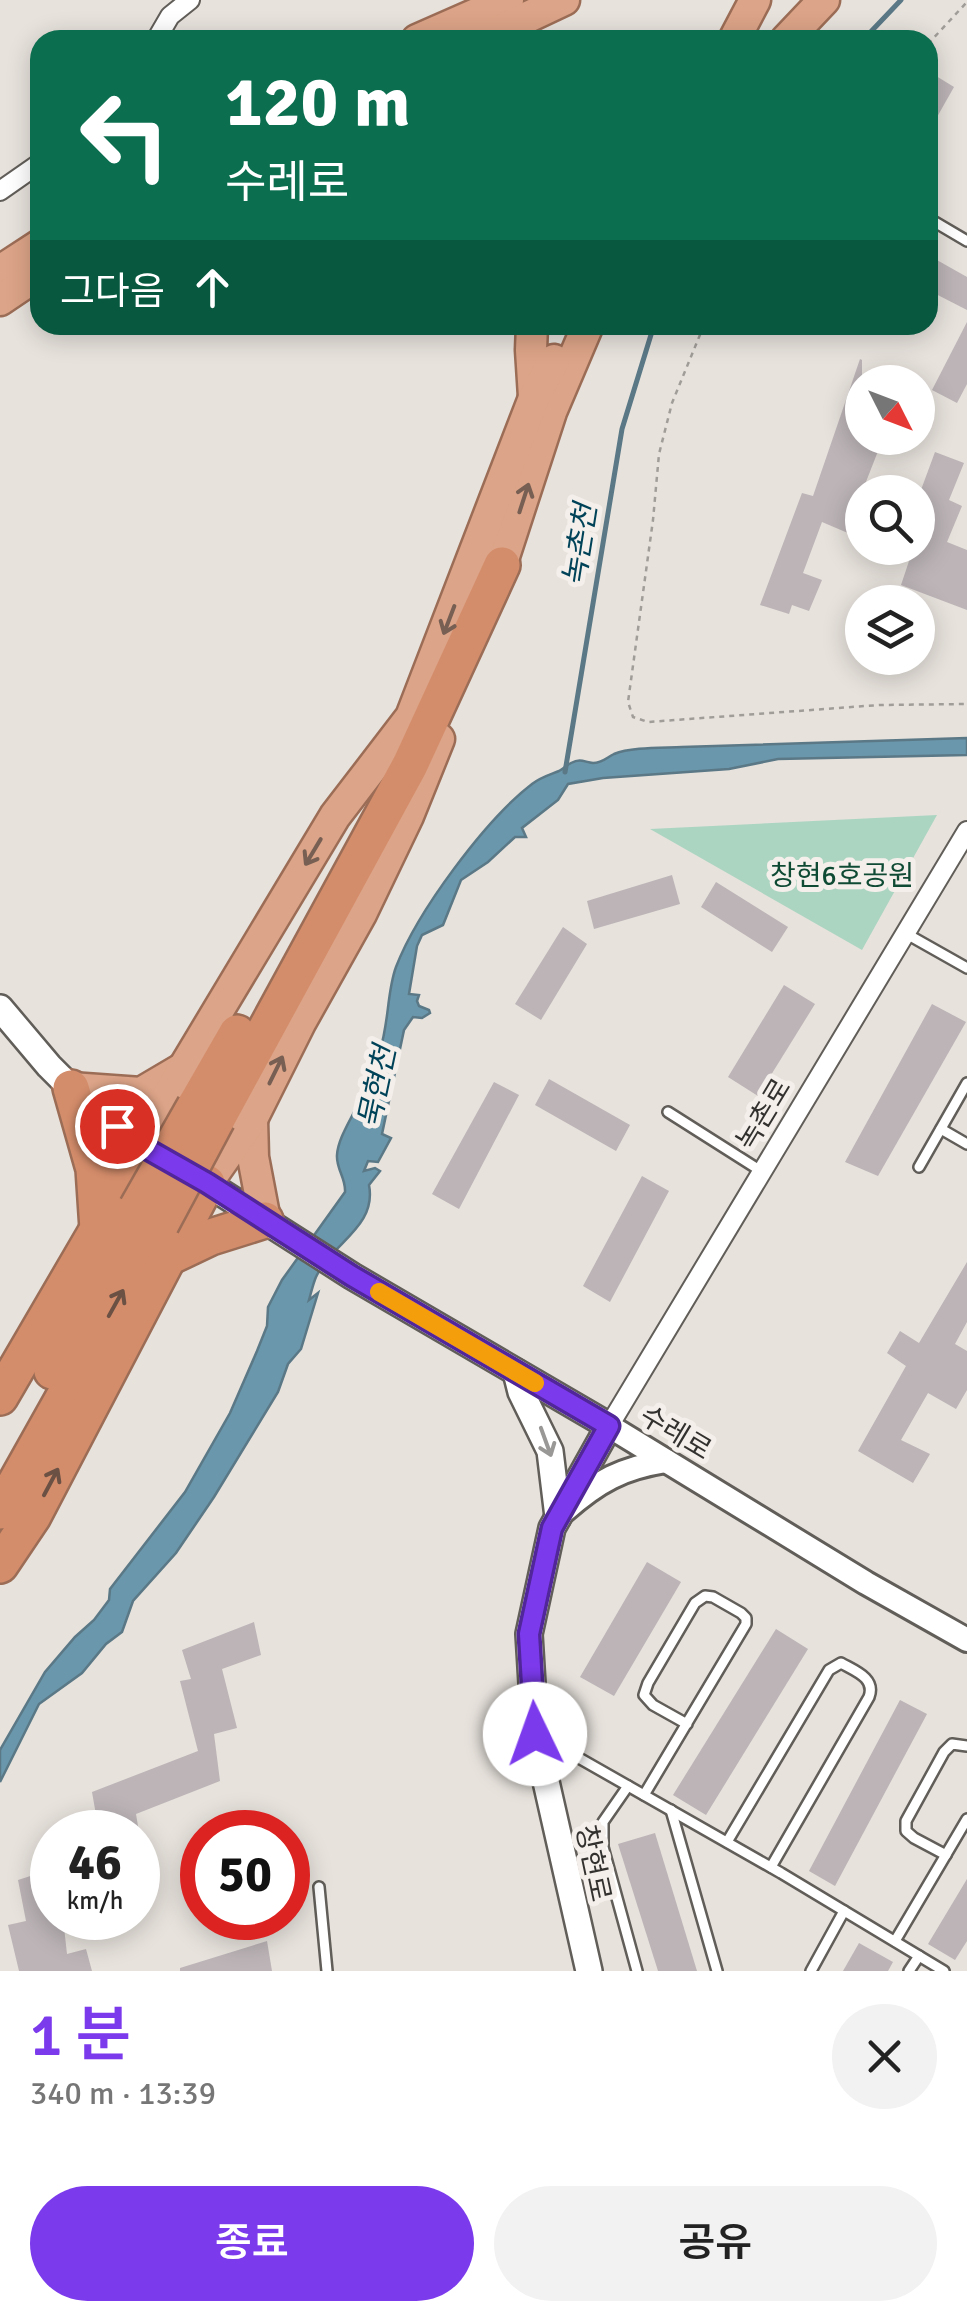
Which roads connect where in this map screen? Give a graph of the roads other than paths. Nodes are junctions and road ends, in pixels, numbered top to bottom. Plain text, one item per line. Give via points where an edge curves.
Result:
1 (190, 0) edge
2 (508, 0) edge
3 (564, 0) edge
4 (737, 0) edge
5 (755, 0) edge
6 (824, 0) edge
7 (162, 30) edge
8 (440, 30) edge
9 (500, 30) edge
10 (721, 30) edge
11 (739, 30) edge
12 (796, 30) edge
13 (30, 170) edge
14 (0, 191) edge
15 (938, 224) edge
16 (967, 241) edge
17 (30, 252) edge
18 (0, 272) edge
19 (30, 280) edge
20 (0, 300) edge
21 (532, 335) edge
22 (567, 335) edge
23 (584, 335) edge
24 (534, 398) junction
25 (502, 564) junction
26 (412, 717) junction
27 (966, 835) edge
28 (905, 933) junction
29 (967, 968) edge
30 (0, 1008) edge
31 (183, 1069) junction
32 (967, 1083) edge
33 (71, 1088) junction
34 (206, 1112) junction
35 (668, 1112) dead end
36 (252, 1119) junction
37 (941, 1129) junction
38 (967, 1144) edge
39 (140, 1145) junction
40 (919, 1167) dead end
41 (761, 1171) junction
42 (207, 1183) junction
43 (265, 1220) junction
44 (98, 1229) junction
45 (156, 1229) junction
46 (516, 1372) junction
47 (0, 1398) edge
48 (609, 1426) junction
49 (666, 1461) junction
50 (0, 1472) edge
51 (0, 1510) edge
52 (558, 1517) junction
53 (0, 1565) edge
54 (967, 1640) edge
55 (687, 1724) junction
56 (535, 1734) junction
57 (967, 1746) edge
58 (628, 1786) junction
59 (644, 1795) junction
60 (671, 1810) junction
61 (967, 1819) edge
62 (726, 1842) junction
63 (946, 1855) junction
64 (770, 1867) junction
65 (319, 1887) dead end
66 (844, 1911) junction
67 (894, 1941) junction
68 (919, 1956) junction
69 (326, 1971) edge
70 (589, 1971) edge
71 (637, 1971) edge
72 (717, 1971) edge
73 (811, 1971) edge
74 (909, 1971) edge
75 (944, 1971) edge

1 - 7 street
2 - 8 highway
3 - 9 highway
4 - 10 highway
5 - 11 highway
6 - 12 highway
13 - 14 street
15 - 16 lane
17 - 18 highway
19 - 20 highway
21 - 24 highway
22 - 24 highway
25 -> 23 highway
24 -> 26 highway
25 - 34 highway via 410,766
36 -> 25 highway via 408,816
26 -> 31 highway via 335,816
26 - 34 highway
27 - 28 street, 녹촌로
28 - 29 lane
28 - 41 street, 녹촌로
30 - 33 main road
31 - 33 highway via 141,1093
31 - 39 highway
32 - 37 lane
33 - 39 main road
33 - 44 highway via 94,1169
34 - 45 highway, bridge
35 - 41 lane
36 - 42 highway
36 - 43 highway
37 - 38 lane
37 - 40 lane
39 - 42 main road
39 - 44 highway
41 - 48 street, 녹촌로
42 - 43 main road
42 - 45 highway
43 - 45 highway via 211,1237
43 - 46 main road, 수레로
44 - 47 highway
45 - 50 highway
51 -> 45 highway
53 -> 45 highway via 33,1516
46 - 48 main road, 수레로
46 -> 52 main road via 550,1450
48 - 49 street, 수레로
48 - 52 main road, 창현로
49 - 52 street via 618,1473
49 - 54 street, 수레로
52 - 56 main road, 창현로 via 529,1634
55 - 55 lane via 746,1624 741,1613 713,1597 695,1603 644,1695
55 - 59 lane
56 - 58 lane
56 - 70 main road, 창현로
57 - 63 lane via 952,1744 944,1752 906,1821 914,1838
58 - 59 lane
58 - 71 lane via 604,1822 603,1847
59 - 60 lane
60 - 62 lane
60 - 72 lane
61 - 63 lane
62 - 64 lane
62 - 64 lane via 829,1670 841,1664 850,1669 870,1682 869,1697
63 - 67 lane
64 - 66 lane
65 - 69 lane
66 - 67 lane
66 - 73 lane
67 - 68 lane
68 - 74 lane
68 - 75 lane

